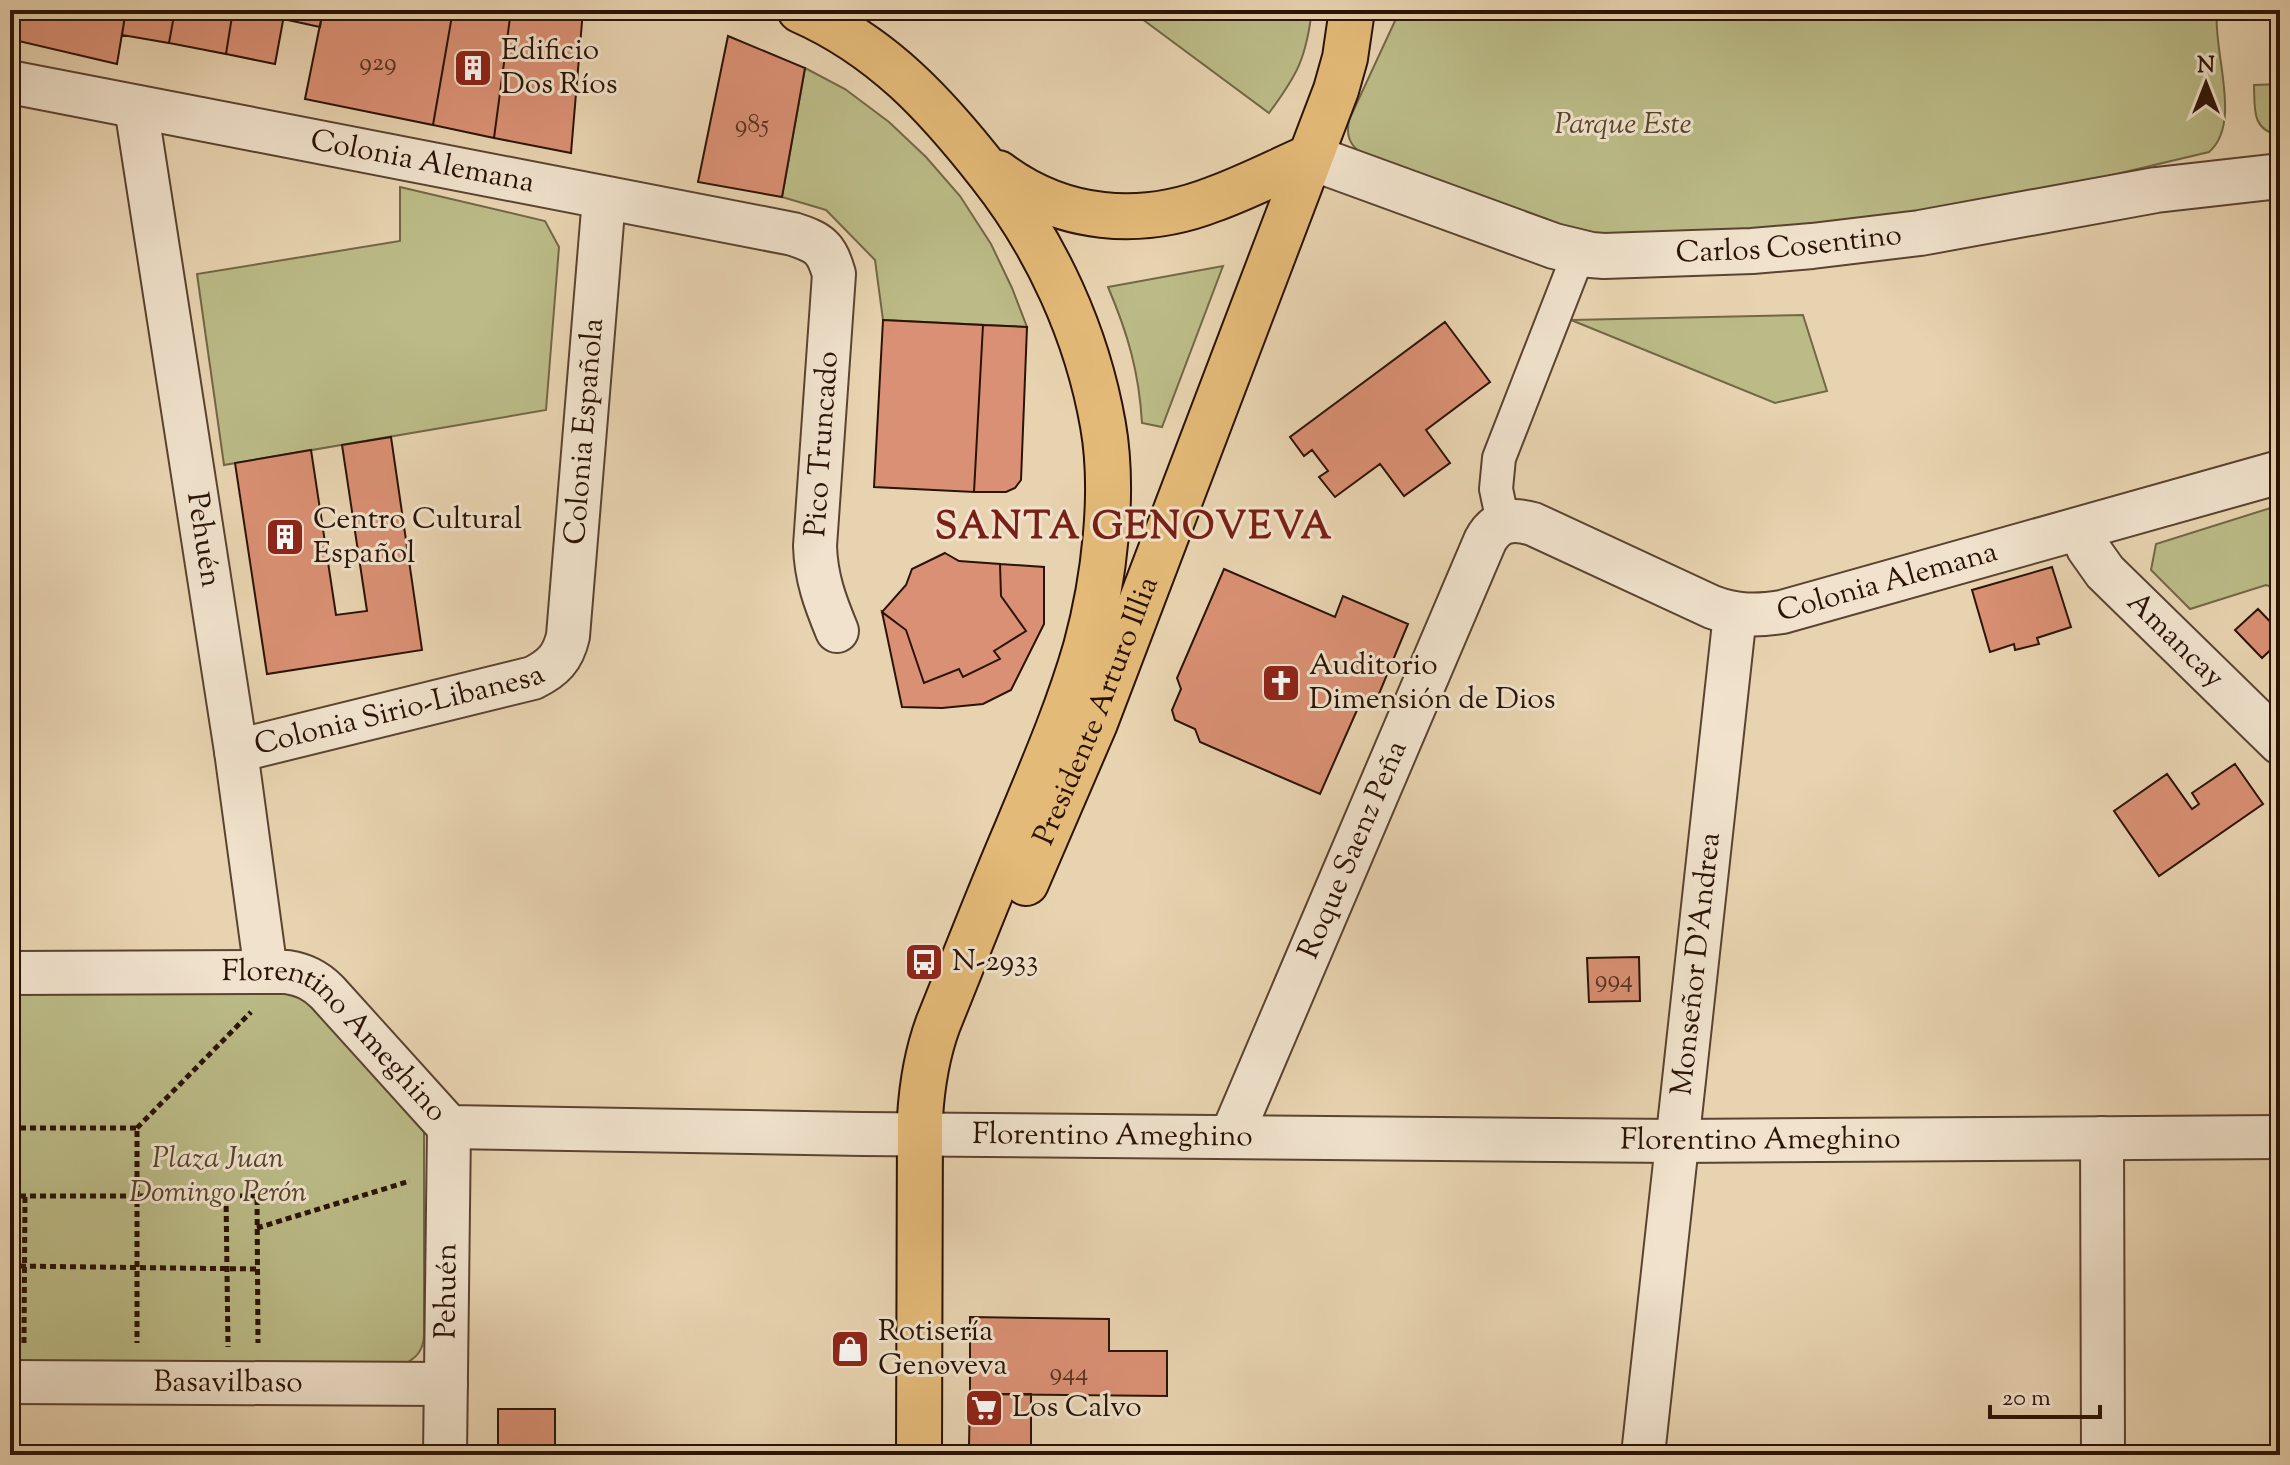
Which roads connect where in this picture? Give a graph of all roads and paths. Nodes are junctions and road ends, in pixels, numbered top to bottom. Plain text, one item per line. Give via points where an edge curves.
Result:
1 (800, 10) edge
2 (1352, 10) edge
3 (1378, 10) edge
4 (1345, 58) junction
5 (10, 82) edge
6 (136, 107) junction
7 (2280, 152) edge
8 (977, 157) junction
9 (1310, 157) junction
10 (2280, 176) edge
11 (2117, 197) junction
12 (604, 198) junction
13 (1579, 253) junction
14 (828, 255) joint
15 (2280, 472) edge
16 (1503, 522) junction
17 (2080, 529) junction
18 (1735, 614) junction
19 (837, 631) dead end
20 (558, 662) joint
21 (2280, 743) edge
22 (236, 751) junction
23 (10, 973) edge
24 (264, 987) junction
25 (449, 1127) junction
26 (10, 1128) edge
27 (137, 1128) junction
28 (920, 1135) junction
29 (1231, 1137) junction
30 (2280, 1137) edge
31 (2102, 1138) junction
32 (1677, 1141) junction
33 (412, 1181) dead end
34 (10, 1196) edge
35 (25, 1196) junction
36 (137, 1196) junction
37 (226, 1196) junction
38 (257, 1228) junction
39 (10, 1266) edge
40 (24, 1266) junction
41 (137, 1268) junction
42 (227, 1269) junction
43 (257, 1269) junction
44 (137, 1348) dead end
45 (243, 1348) dead end
46 (258, 1348) dead end
47 (17, 1365) edge
48 (446, 1384) junction
49 (445, 1455) edge
50 (919, 1455) edge
51 (1643, 1455) edge
52 (2103, 1455) edge

1 - 8 main road via 856,39 895,68
2 - 4 main road
3 - 4 main road
4 - 9 main road, Presidente Arturo Illia
5 - 6 street, Colonia Alemana
6 - 12 street, Colonia Alemana
6 - 22 street, Pehuén
7 - 11 street
8 - 9 main road via 1045,201 1110,216 1144,216 1201,204
8 - 28 main road, Presidente Arturo Illia via 1033,235 1081,344 1103,427 1107,519 1086,646 933,1037
9 - 13 street, Carlos Cosentino
9 - 28 main road, Presidente Arturo Illia via 1083,753 938,1080
10 - 11 street, Carlos Cosentino
11 - 13 street, Carlos Cosentino via 1920,233 1812,246 1619,256
12 - 14 street, Colonia Alemana via 793,234 813,241
12 - 20 street, Colonia Española via 568,636
13 - 16 street via 1499,458 1496,489
14 - 19 street, Pico Truncado via 834,293 815,546 822,595
15 - 17 street, Colonia Alemana
16 - 18 street, Colonia Alemana via 1533,524
16 - 29 street, Roque Saenz Peña via 1485,541
17 - 18 street, Colonia Alemana via 1782,612
17 - 21 street, Amancay via 2105,572
18 - 32 street, Monseñor D'Andrea
20 - 22 street, Colonia Sirio-Libanesa via 533,678
22 - 24 street, Pehuén
23 - 24 street, Florentino Ameghino
24 - 25 street, Florentino Ameghino via 295,973 317,982
24 - 27 path
25 - 28 street, Florentino Ameghino
25 - 48 street, Pehuén
26 - 27 path
27 - 36 path
28 - 29 street, Florentino Ameghino
28 - 50 main road, Presidente Arturo Illia
29 - 32 street, Florentino Ameghino
30 - 31 street, Florentino Ameghino
31 - 32 street, Florentino Ameghino
31 - 52 street
32 - 51 street, Monseñor D'Andrea
33 - 38 path
34 - 35 path
35 - 36 path
35 - 40 path
36 - 37 path
36 - 41 path
37 - 38 path via 257,1196
37 - 42 path
38 - 43 path
39 - 40 path
40 - 41 path
40 - 47 path
41 - 42 path
41 - 44 path
42 - 43 path
42 - 45 path via 228,1348
43 - 46 path
47 - 48 street, Basavilbaso
48 - 49 street, Pehuén

